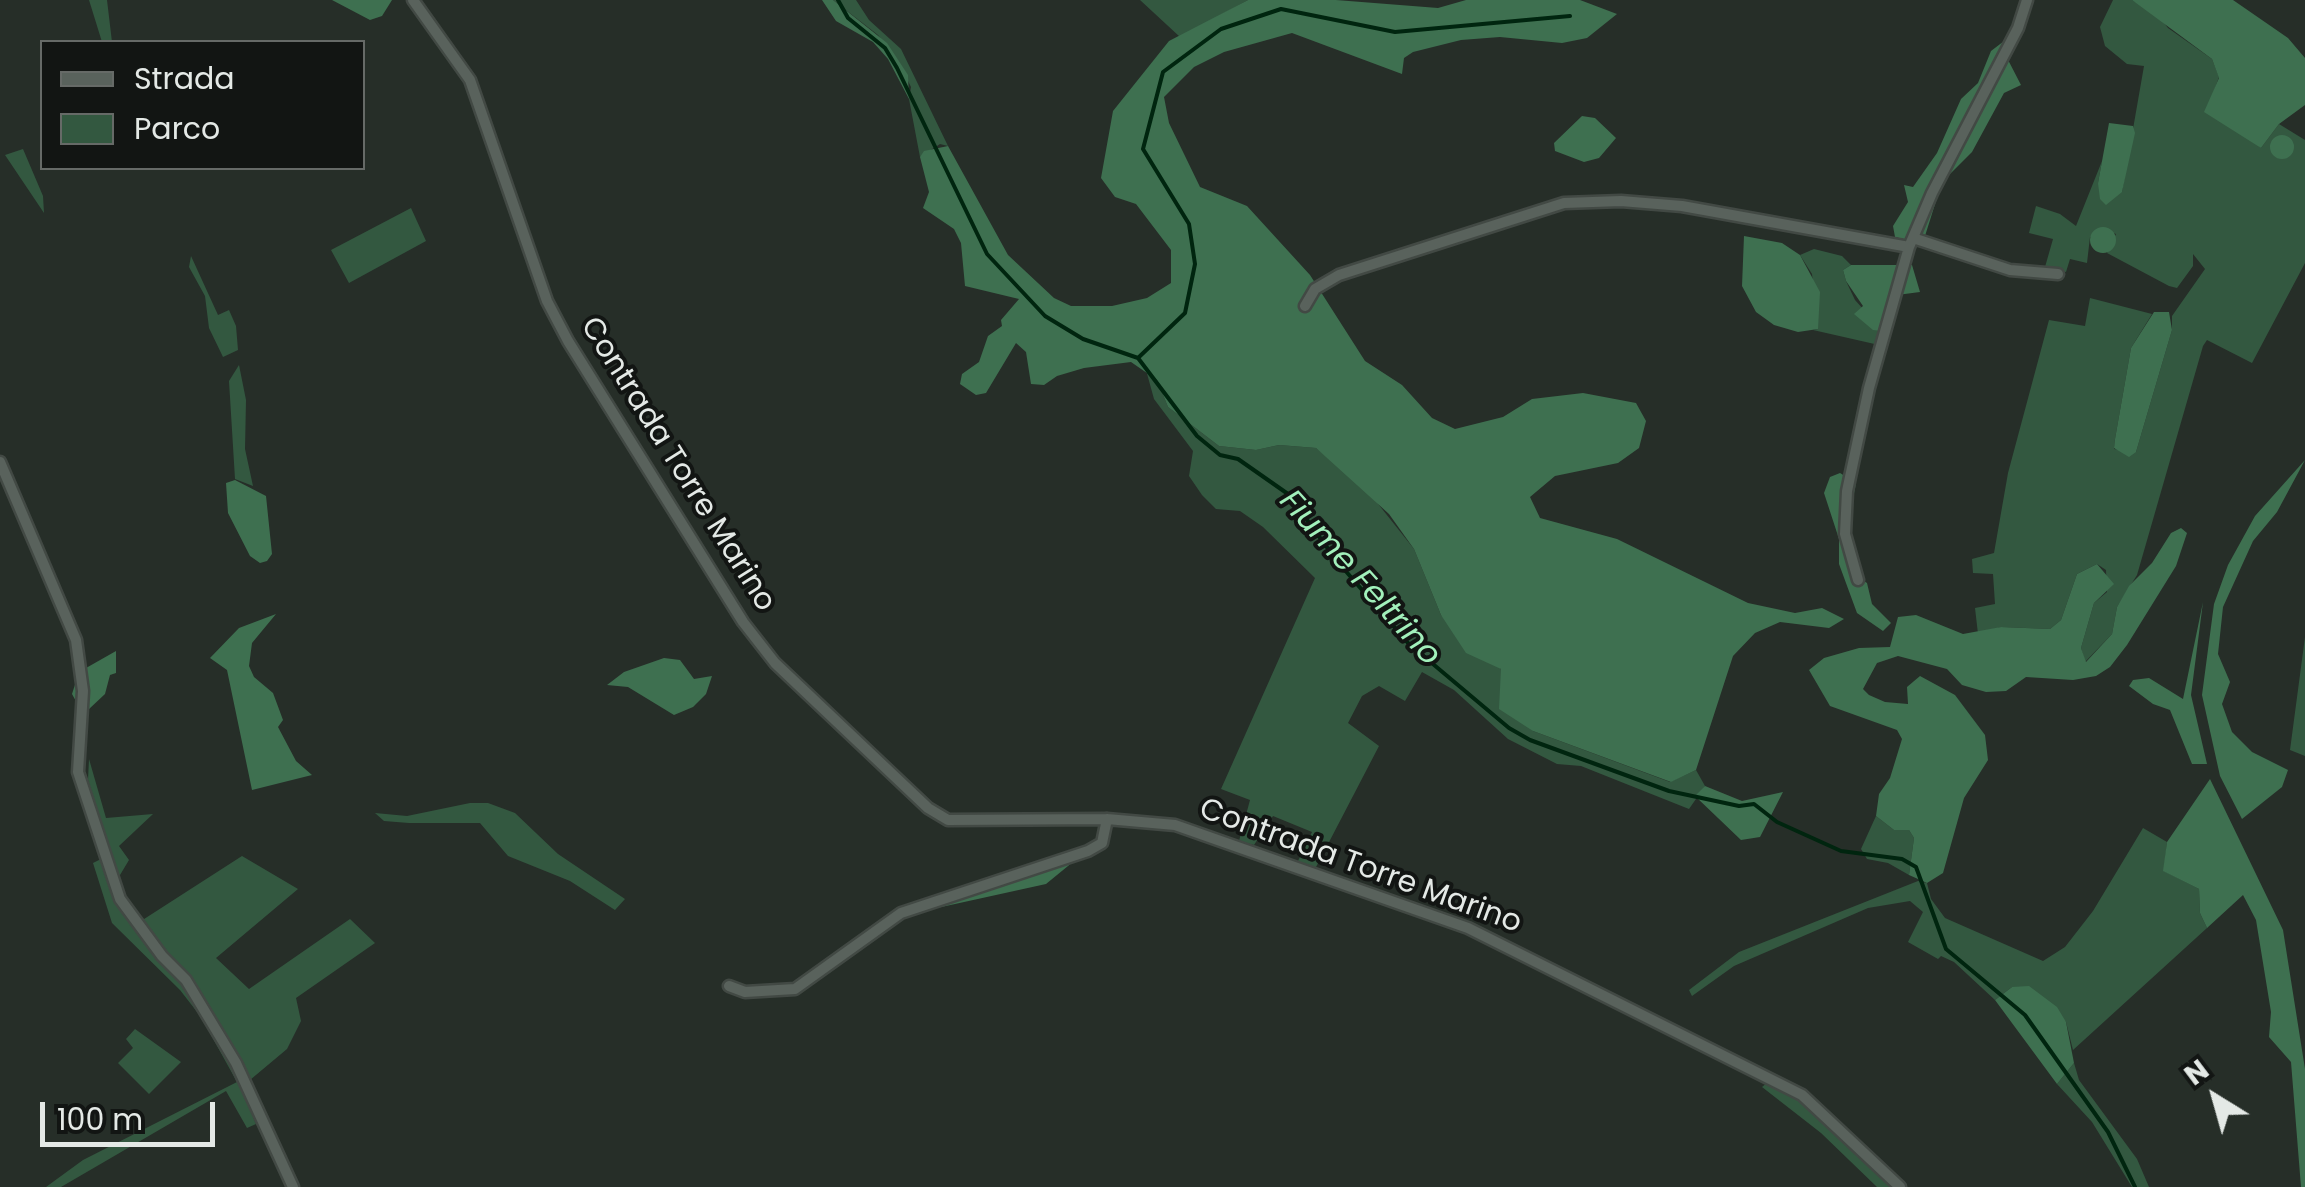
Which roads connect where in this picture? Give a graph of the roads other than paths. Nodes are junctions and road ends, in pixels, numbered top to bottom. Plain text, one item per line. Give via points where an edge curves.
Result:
1 (414, 0) edge
2 (2026, 0) edge
3 (1911, 242) junction
4 (2058, 274) dead end
5 (1305, 306) dead end
6 (0, 462) edge
7 (1858, 580) dead end
8 (1107, 819) junction
9 (729, 986) dead end
10 (293, 1187) edge
11 (1900, 1187) edge

1 - 8 street, Contrada Torre Marino via 470,80 547,301 568,341 775,663 948,820
2 - 3 street via 2011,44
3 - 4 street via 2010,270
3 - 5 street via 1682,206 1564,203 1339,275 1315,289
3 - 7 street via 1847,492 1845,534
6 - 10 street via 76,640 83,691 78,772 120,898 186,980 236,1063
8 - 9 street via 1102,843 1088,851 901,913 795,989 745,992
8 - 11 street, Contrada Torre Marino via 1175,825 1468,928 1802,1095

